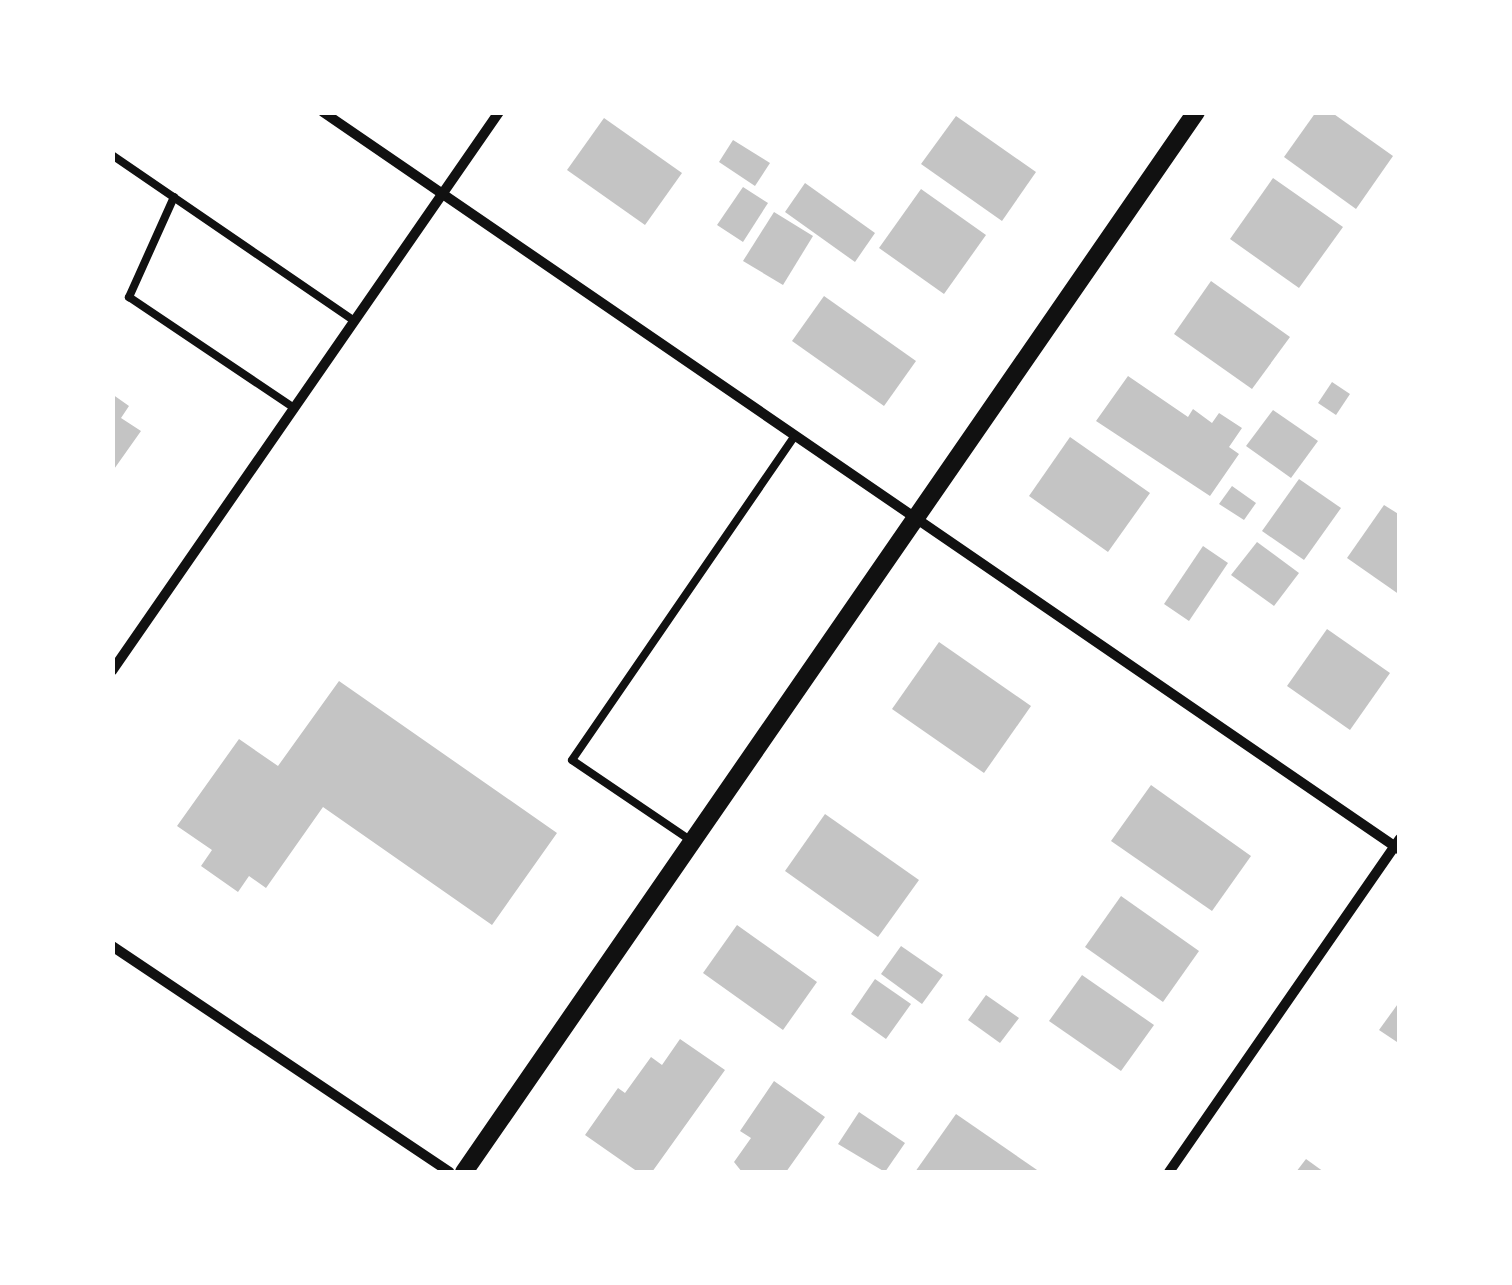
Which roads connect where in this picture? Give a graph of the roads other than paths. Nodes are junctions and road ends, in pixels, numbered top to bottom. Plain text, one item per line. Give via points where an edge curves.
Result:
1 (323, 112) edge
2 (499, 112) edge
3 (1196, 112) edge
4 (112, 154) edge
5 (442, 194) junction
6 (174, 196) junction
7 (354, 321) junction
8 (294, 408) junction
9 (795, 436) junction
10 (916, 519) junction
11 (112, 671) edge
12 (693, 842) junction
13 (1398, 845) edge
14 (112, 946) edge
15 (448, 1172) edge
16 (464, 1172) edge
17 (1169, 1172) edge

1 - 5 street
2 - 5 street
3 - 10 street
4 - 6 lane
5 - 7 street
5 - 9 street
6 - 7 lane
6 - 8 lane via 129,297
7 - 8 street
8 - 11 street
9 - 10 street
9 - 12 lane via 572,760
10 - 12 street
10 - 13 street
12 - 16 street
13 - 17 street
14 - 15 street

